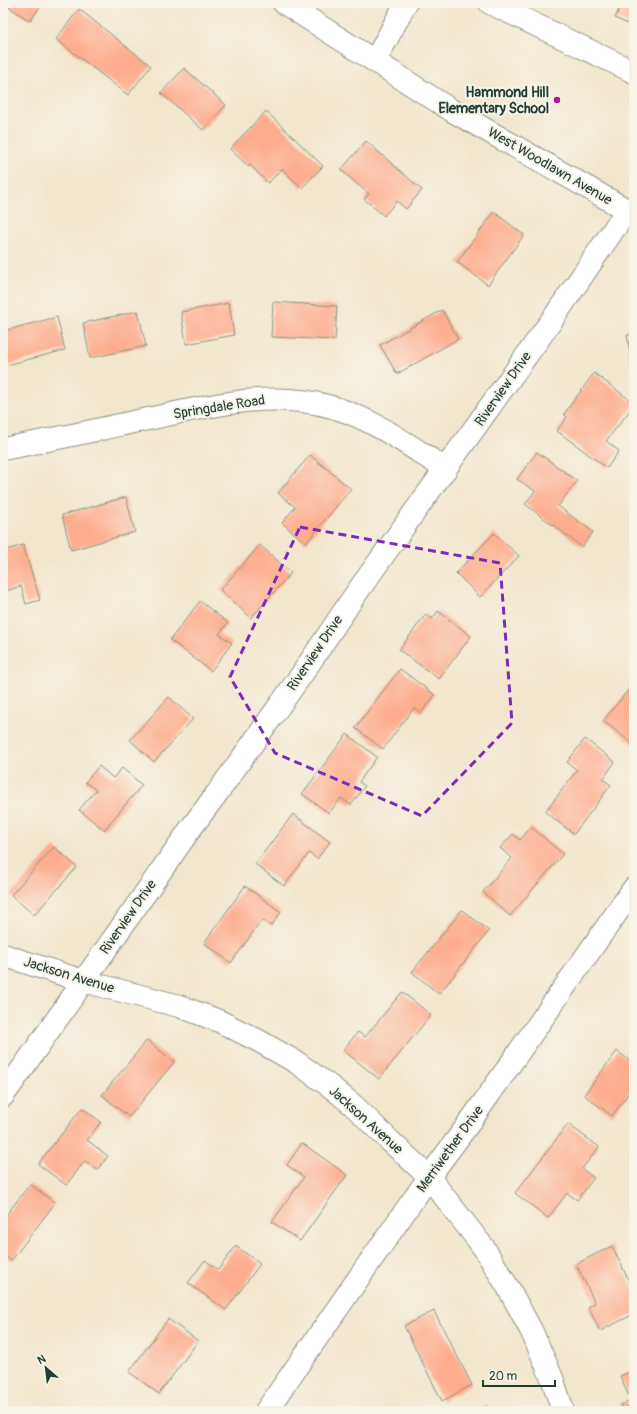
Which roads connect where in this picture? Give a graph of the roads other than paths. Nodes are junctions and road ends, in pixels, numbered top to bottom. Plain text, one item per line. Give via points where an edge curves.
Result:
1 (284, 3) edge
2 (406, 3) edge
3 (490, 3) edge
4 (375, 61) junction
5 (634, 72) edge
6 (630, 212) edge
7 (3, 449) edge
8 (446, 470) junction
9 (634, 888) edge
10 (3, 955) edge
11 (83, 981) junction
12 (3, 1096) edge
13 (429, 1177) junction
14 (266, 1411) edge
15 (563, 1411) edge

1 - 4 street, West Woodlawn Avenue
2 - 4 street
3 - 5 street
4 - 6 street, West Woodlawn Avenue via 451,110
6 - 8 street, Riverview Drive
7 - 8 street, Springdale Road via 206,407 246,400 276,399 331,407 357,416 381,427
8 - 11 street, Riverview Drive
9 - 13 street, Merriwether Drive
10 - 11 street, Jackson Avenue
11 - 12 street, Riverview Drive
11 - 13 street, Jackson Avenue via 179,1006 219,1021 259,1041 296,1062 337,1091
13 - 14 street, Merriwether Drive
13 - 15 street, Jackson Avenue via 484,1248 509,1289 532,1332

